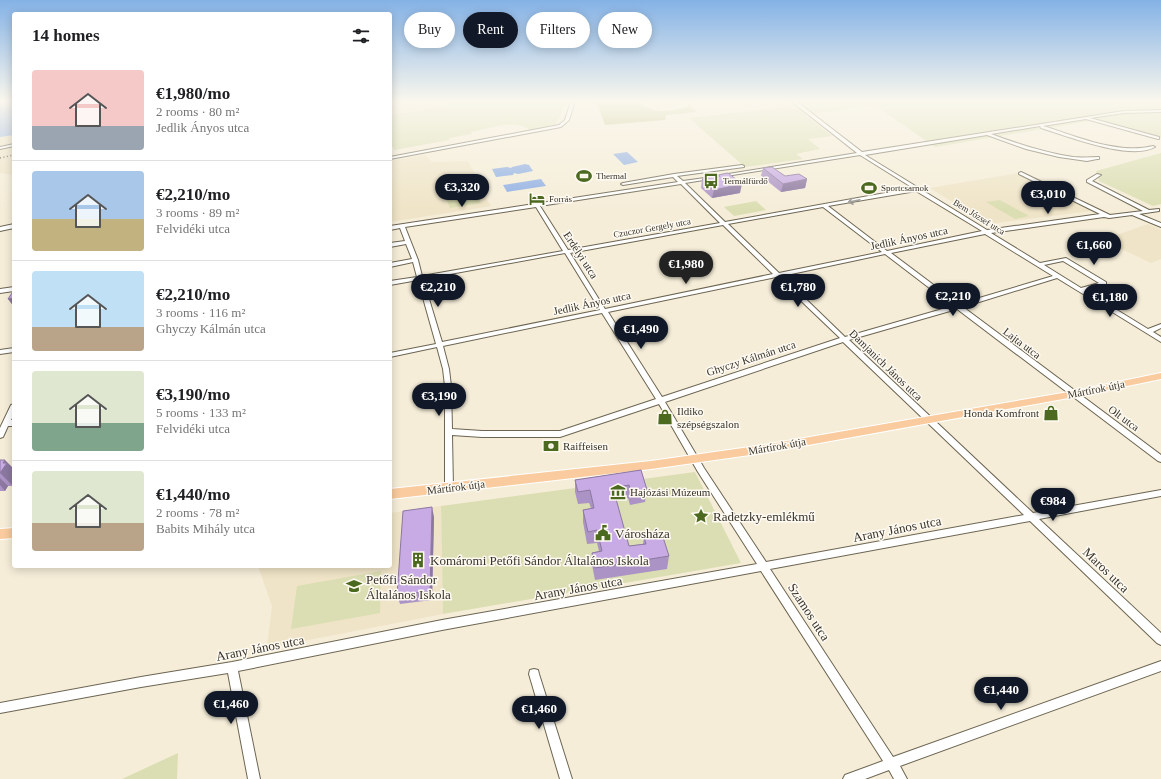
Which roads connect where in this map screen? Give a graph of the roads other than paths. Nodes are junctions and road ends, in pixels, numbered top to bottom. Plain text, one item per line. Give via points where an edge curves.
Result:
1 (501, 137) edge
2 (840, 137) edge
3 (966, 137) edge
4 (998, 137) edge
5 (1079, 137) edge
6 (12, 145) edge
7 (1153, 147) dead end
8 (0, 148) edge
9 (862, 154) junction
10 (392, 158) edge
11 (1097, 158) dead end
12 (742, 166) dead end
13 (1021, 173) dead end
14 (674, 175) junction
15 (1099, 175) dead end
16 (682, 183) junction
17 (623, 184) dead end
18 (917, 189) junction
19 (537, 204) junction
20 (824, 206) junction
21 (1157, 210) dead end
22 (1149, 211) junction
23 (1133, 213) junction
24 (1105, 215) junction
25 (725, 224) junction
26 (1161, 225) edge
27 (12, 226) edge
28 (402, 226) junction
29 (392, 228) edge
30 (0, 229) edge
31 (986, 232) junction
32 (408, 242) junction
33 (392, 245) edge
34 (567, 252) junction
35 (886, 253) junction
36 (415, 260) junction
37 (392, 265) edge
38 (1039, 265) junction
39 (777, 275) junction
40 (1057, 276) junction
41 (419, 278) junction
42 (392, 283) edge
43 (12, 289) edge
44 (1082, 290) junction
45 (0, 291) edge
46 (957, 307) junction
47 (605, 310) junction
48 (1161, 326) edge
49 (1148, 332) junction
50 (844, 339) junction
51 (1161, 340) edge
52 (440, 344) junction
53 (12, 350) edge
54 (0, 352) edge
55 (392, 355) edge
56 (1161, 376) edge
57 (1074, 394) junction
58 (660, 400) junction
59 (928, 420) junction
60 (10, 423) edge
61 (449, 432) junction
62 (0, 435) edge
63 (695, 459) junction
64 (1161, 460) edge
65 (449, 488) junction
66 (1161, 493) edge
67 (392, 494) edge
68 (1032, 516) junction
69 (12, 533) edge
70 (0, 534) edge
71 (764, 567) junction
72 (1161, 640) edge
73 (1161, 666) edge
74 (232, 667) junction
75 (534, 674) dead end
76 (0, 708) edge
77 (891, 763) junction
78 (254, 779) edge
79 (566, 779) edge
80 (849, 779) edge
81 (901, 779) edge

1 - 10 street
2 - 9 street, Bem József utca
3 - 9 street
4 - 11 street via 1068,158
5 - 7 street via 1119,149 1142,151
6 - 8 street
9 - 16 street
9 - 18 street, Bem József utca
12 - 14 street
13 - 24 street
14 - 16 street, Damjanich János utca
14 - 17 street
15 - 22 street via 1088,181
16 - 19 street
16 - 25 street, Damjanich János utca
18 -> 20 street, Czuczor Gergely utca
18 - 31 street, Bem József utca
19 - 28 street
19 - 34 street, Erdélyi utca
20 - 25 street, Czuczor Gergely utca
20 - 35 street, Lajta utca
21 - 22 street, Jedlik Ányos utca
22 - 23 street, Jedlik Ányos utca
23 - 24 street, Jedlik Ányos utca via 1109,217
23 - 26 street
24 - 31 street, Jedlik Ányos utca
25 - 34 street, Czuczor Gergely utca
25 - 39 street, Damjanich János utca
27 - 30 street
28 - 29 street
28 - 32 street
31 - 35 street, Jedlik Ányos utca
31 - 38 street, Bem József utca
32 - 33 street
32 - 36 street
34 - 41 street, Czuczor Gergely utca
34 - 47 street, Erdélyi utca
35 - 39 street, Jedlik Ányos utca
35 - 46 street, Lajta utca
36 - 37 street
36 - 41 street
38 - 40 street, Bem József utca
38 - 44 street via 1064,259 1104,283
39 - 47 street, Jedlik Ányos utca
39 - 50 street, Damjanich János utca
40 - 44 street, Bem József utca
40 - 46 street, Ghyczy Kálmán utca
41 - 42 street, Czuczor Gergely utca
41 - 52 street
43 - 45 street
44 - 49 street, Bem József utca
46 - 50 street, Ghyczy Kálmán utca
46 - 57 street, Lajta utca
47 - 52 street, Jedlik Ányos utca
47 - 58 street, Erdélyi utca
48 - 49 street
49 - 51 street, Bem József utca
50 - 58 street, Ghyczy Kálmán utca
50 - 59 street, Damjanich János utca
52 - 55 street, Jedlik Ányos utca
52 - 61 street via 448,386
53 - 54 street
56 - 57 main road, Mártírok útja
57 - 59 main road, Mártírok útja
57 - 64 street, Olt utca
58 - 61 street, Ghyczy Kálmán utca via 560,434
58 - 63 street, Erdélyi utca
59 - 63 main road, Mártírok útja
59 - 68 street, Maros utca
60 - 62 street
61 - 65 street
63 - 65 main road, Mártírok útja
63 - 71 street, Szamos utca
65 - 67 main road, Mártírok útja
66 - 68 street, Arany János utca
68 - 71 street, Arany János utca
68 - 72 street, Maros utca
69 - 70 main road
71 - 74 street, Arany János utca via 442,625
71 - 77 street, Szamos utca
73 - 77 street
74 - 76 street, Arany János utca
74 - 78 street
75 - 79 street
77 - 80 street
77 - 81 street, Szamos utca

